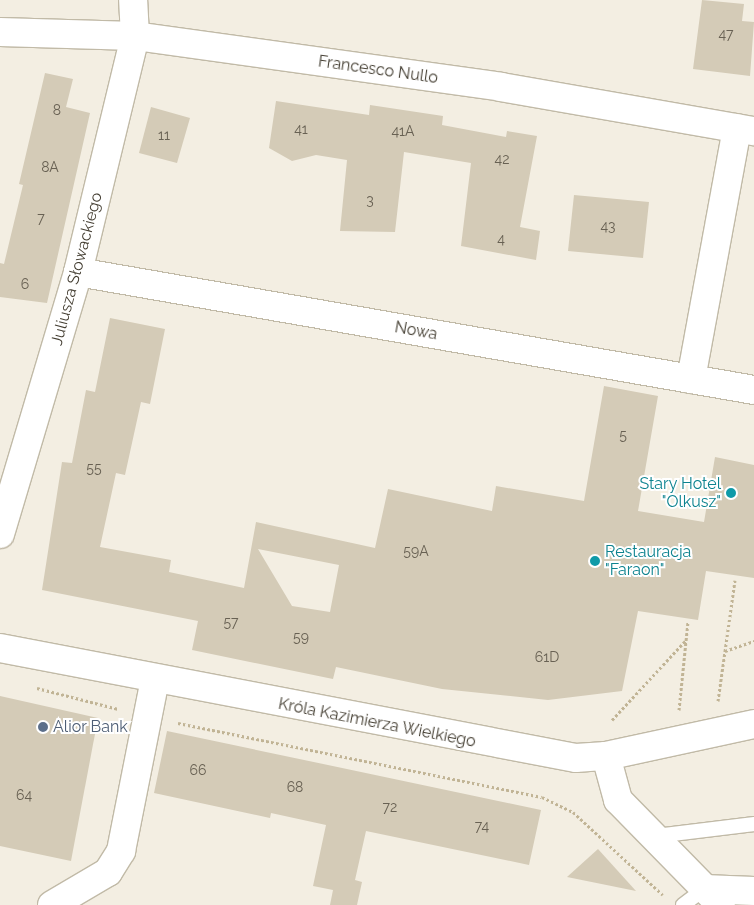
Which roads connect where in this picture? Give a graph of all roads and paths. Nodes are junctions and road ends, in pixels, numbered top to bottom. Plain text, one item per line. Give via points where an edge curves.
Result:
1 (133, 0) edge
2 (0, 32) edge
3 (135, 36) junction
4 (746, 129) edge
5 (78, 272) junction
6 (691, 379) junction
7 (754, 390) edge
8 (0, 534) edge
9 (735, 580) dead end
10 (688, 622) dead end
11 (686, 640) junction
12 (754, 641) edge
13 (0, 648) edge
14 (725, 651) junction
15 (155, 680) junction
16 (27, 686) dead end
17 (717, 709) dead end
18 (124, 710) dead end
19 (679, 714) dead end
20 (612, 720) dead end
21 (173, 722) dead end
22 (754, 724) edge
23 (606, 756) junction
24 (754, 824) edge
25 (656, 836) junction
26 (754, 891) edge
27 (713, 897) edge
28 (667, 899) dead end
29 (52, 905) edge
30 (683, 905) edge

1 - 3 street, Juliusza Słowackiego
2 - 3 street, Francesco Nullo
3 - 4 street, Francesco Nullo via 501,88
3 - 5 street, Juliusza Słowackiego
4 - 6 street
5 - 6 street, Nowa
5 - 8 street, Juliusza Słowackiego
6 - 7 street, Nowa
9 - 14 path
10 - 11 path
11 - 19 path
11 - 20 path
12 - 14 path
13 - 15 street, Króla Kazimierza Wielkiego
14 - 17 path
15 - 23 street, Króla Kazimierza Wielkiego via 514,750 576,758
15 - 29 street via 121,850 108,872
16 - 18 path
21 - 28 path via 542,797 574,812
22 - 23 street, Króla Kazimierza Wielkiego
23 - 25 street via 618,800
24 - 25 lane
25 - 27 street
26 - 27 street
27 - 30 lane

